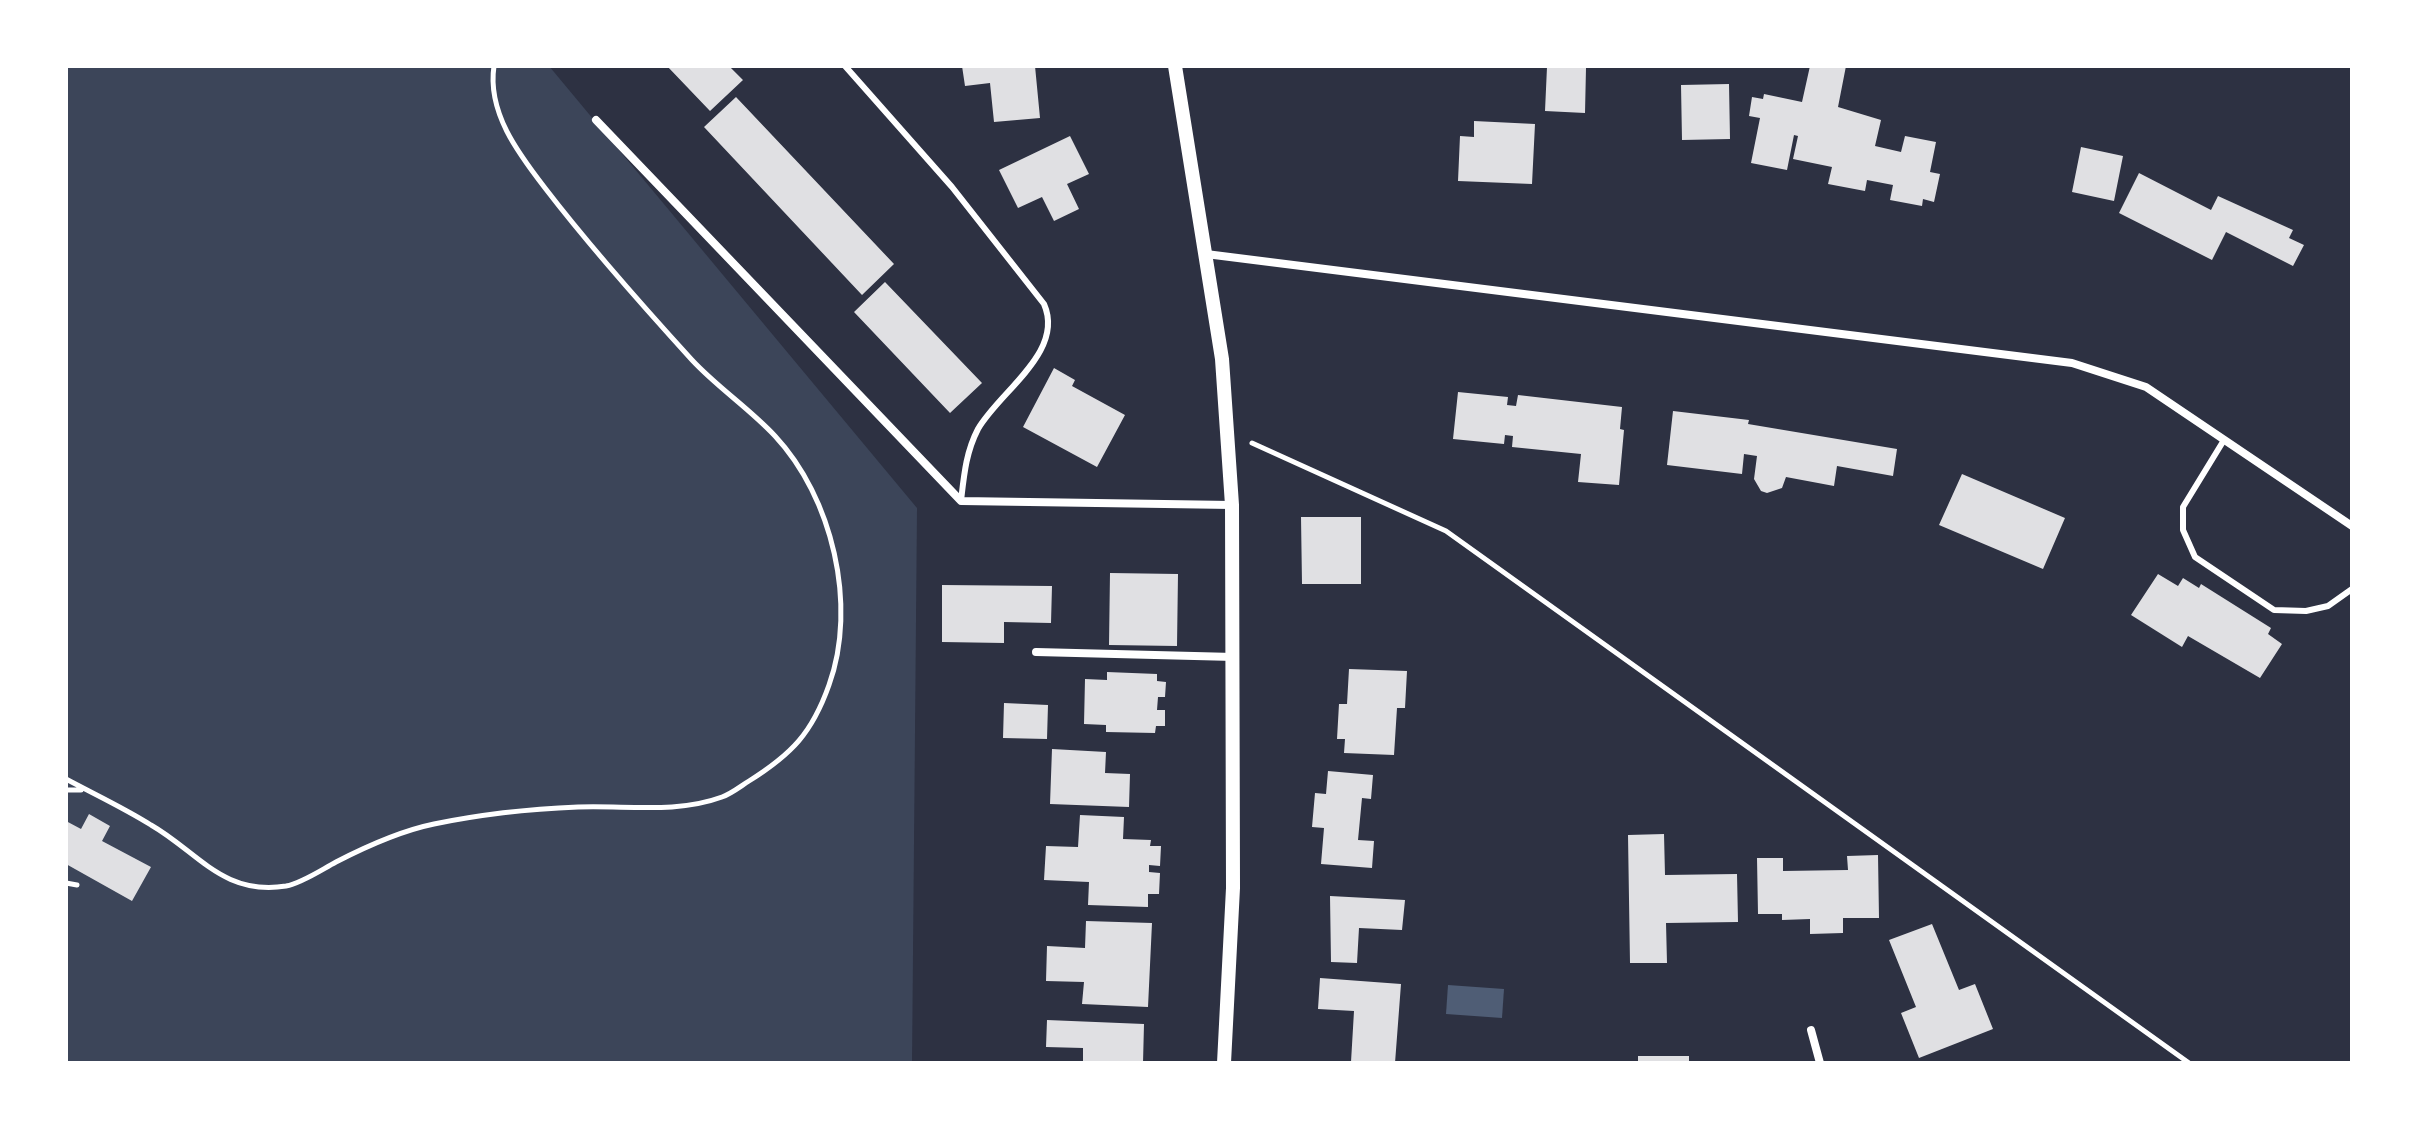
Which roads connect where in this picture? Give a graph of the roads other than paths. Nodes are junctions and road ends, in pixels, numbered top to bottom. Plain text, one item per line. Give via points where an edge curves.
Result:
1 (845, 66) edge
2 (1175, 66) edge
3 (596, 120) dead end
4 (1206, 254) junction
5 (2224, 440) junction
6 (961, 501) junction
7 (1232, 505) junction
8 (2352, 526) edge
9 (2352, 589) edge
10 (1036, 652) dead end
11 (1234, 657) junction
12 (1811, 1030) dead end
13 (1224, 1063) edge
14 (1820, 1063) edge

1 - 6 lane via 952,187 1049,317 1046,341 979,427 966,455
2 - 4 street
3 - 6 street
4 - 5 street via 2072,363 2146,387
4 - 7 street via 1222,359
5 - 8 street
5 - 9 lane via 2183,507 2183,530 2195,557 2274,610 2328,606
6 - 7 street
7 - 11 street
10 - 11 street
11 - 13 street via 1233,888
12 - 14 street

